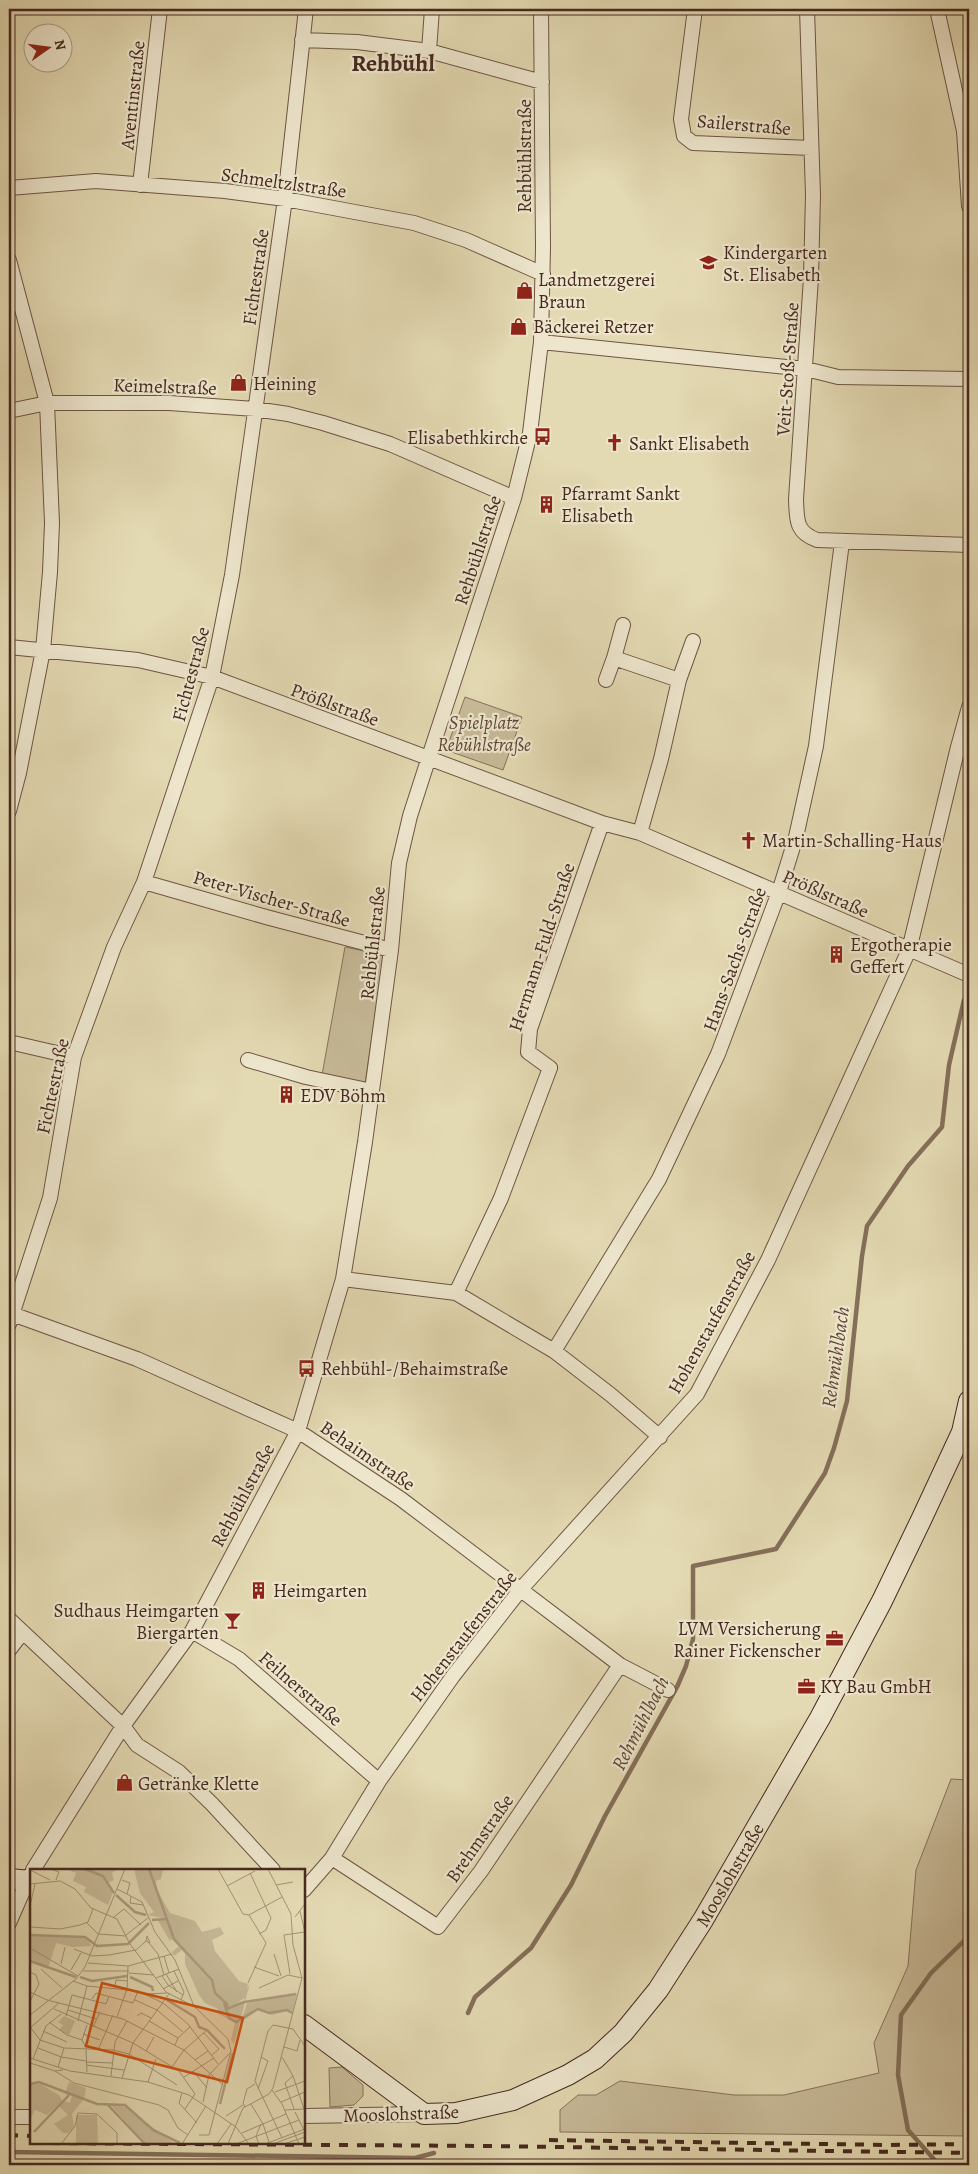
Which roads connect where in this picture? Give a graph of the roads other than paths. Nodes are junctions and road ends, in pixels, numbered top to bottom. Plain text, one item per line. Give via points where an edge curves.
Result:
1 (160, 9) edge
2 (306, 9) edge
3 (432, 9) edge
4 (542, 9) edge
5 (695, 9) edge
6 (807, 9) edge
7 (937, 9) edge
8 (302, 40) junction
9 (429, 51) junction
10 (542, 82) junction
11 (810, 148) junction
12 (140, 185) junction
13 (9, 188) edge
14 (285, 199) junction
15 (969, 199) edge
16 (969, 206) edge
17 (9, 260) edge
18 (543, 274) junction
19 (541, 342) junction
20 (806, 369) junction
21 (969, 379) edge
22 (47, 402) junction
23 (255, 409) junction
24 (9, 411) edge
25 (514, 498) junction
26 (842, 542) junction
27 (969, 545) edge
28 (623, 625) dead end
29 (692, 641) dead end
30 (9, 647) edge
31 (43, 650) junction
32 (614, 658) junction
33 (212, 677) junction
34 (606, 680) dead end
35 (678, 680) junction
36 (969, 707) edge
37 (429, 757) junction
38 (9, 811) edge
39 (602, 823) junction
40 (640, 833) junction
41 (144, 882) junction
42 (779, 892) junction
43 (391, 950) junction
44 (909, 950) junction
45 (969, 975) edge
46 (9, 1042) edge
47 (74, 1057) junction
48 (248, 1060) dead end
49 (372, 1091) junction
50 (343, 1279) junction
51 (456, 1293) junction
52 (10, 1319) edge
53 (554, 1351) junction
54 (968, 1409) edge
55 (298, 1431) junction
56 (660, 1437) junction
57 (521, 1589) junction
58 (9, 1618) edge
59 (192, 1631) junction
60 (23, 1632) junction
61 (9, 1650) edge
62 (620, 1665) junction
63 (668, 1690) dead end
64 (123, 1726) junction
65 (380, 1781) junction
66 (332, 1858) junction
67 (31, 1869) edge
68 (272, 1869) edge
69 (26, 1877) edge
70 (305, 1889) edge
71 (9, 1923) edge
72 (305, 2026) edge
73 (424, 2114) junction
74 (305, 2116) edge
75 (9, 2117) edge
76 (30, 2117) edge

1 - 12 street, Aventinstraße
2 - 8 street, Fichtestraße
3 - 9 street
4 - 10 street, Rehbühlstraße
5 - 11 street, Sailerstraße via 681,120 684,136 693,143
6 - 11 street, Veit-Stoß-Straße
7 - 15 street via 964,131
8 - 9 street via 357,42
8 - 14 street, Fichtestraße
9 - 10 street
10 - 18 street, Rehbühlstraße
11 - 20 street, Veit-Stoß-Straße via 813,195
12 - 13 street, Schmeltzlstraße via 96,180
12 - 14 street, Schmeltzlstraße
14 - 18 street, Schmeltzlstraße via 414,223 466,240
14 - 23 street, Fichtestraße
15 - 16 street
17 - 22 street
18 - 19 street, Rehbühlstraße
19 - 20 street
19 - 25 street, Rehbühlstraße via 530,433
20 - 21 street via 838,377
20 - 26 street, Veit-Stoß-Straße via 797,515 800,527 808,536
22 - 23 street, Keimelstraße
22 - 24 street, Keimelstraße
22 - 31 street via 52,523
23 - 25 street, Keimelstraße via 323,423 390,444
23 - 33 street, Fichtestraße via 232,575
25 - 37 street, Rehbühlstraße
26 - 27 street, Veit-Stoß-Straße
26 - 42 street, Hans-Sachs-Straße via 816,746 796,837
28 - 32 street
29 - 35 street
30 - 31 street, Prößlstraße
31 - 33 street, Prößlstraße via 138,660
31 - 38 street
32 - 34 street
32 - 35 street
33 - 37 street, Prößlstraße
33 - 41 street, Fichtestraße
35 - 40 street via 661,760
36 - 44 street, Hohenstaufenstraße
37 - 39 street, Prößlstraße
37 - 43 street, Rehbühlstraße via 399,863
39 - 40 street, Prößlstraße
39 - 51 street, Hermann-Fuld-Straße via 530,1029 528,1052 550,1068 501,1198
40 - 42 street, Prößlstraße
41 - 43 street, Peter-Vischer-Straße
41 - 47 street, Fichtestraße via 114,947
42 - 44 street, Prößlstraße
42 - 53 street, Hans-Sachs-Straße via 718,1054 659,1178
43 - 49 street, Rehbühlstraße
44 - 45 street, Prößlstraße
44 - 56 street, Hohenstaufenstraße via 768,1260 697,1394
46 - 47 street
47 - 52 street, Fichtestraße via 50,1198
48 - 49 street
49 - 50 street, Rehbühlstraße
50 - 51 street
50 - 55 street, Rehbühlstraße
51 - 53 street
52 - 55 street, Behaimstraße via 137,1359
53 - 56 street
54 - 73 street, Mooslohstraße via 962,1432 922,1518 820,1718 734,1868 658,1990 623,2033 595,2059 548,2086 501,2104
55 - 57 street, Behaimstraße via 401,1499
55 - 59 street, Rehbühlstraße
56 - 57 street, Hohenstaufenstraße
57 - 62 street, Behaimstraße
57 - 65 street, Hohenstaufenstraße via 452,1676
58 - 60 street
59 - 64 street, Rehbühlstraße
59 - 65 street, Feilnerstraße via 239,1659
60 - 61 street
60 - 64 street
62 - 63 street, Behaimstraße
62 - 66 street, Brehmstraße via 481,1871 438,1927
64 - 67 street, Rehbühlstraße
64 - 68 street via 137,1745 179,1772
65 - 66 street, Hohenstaufenstraße
66 - 70 street, Hohenstaufenstraße
69 - 71 street, Rehbühlstraße
72 - 73 street
73 - 74 street, Mooslohstraße
75 - 76 street

